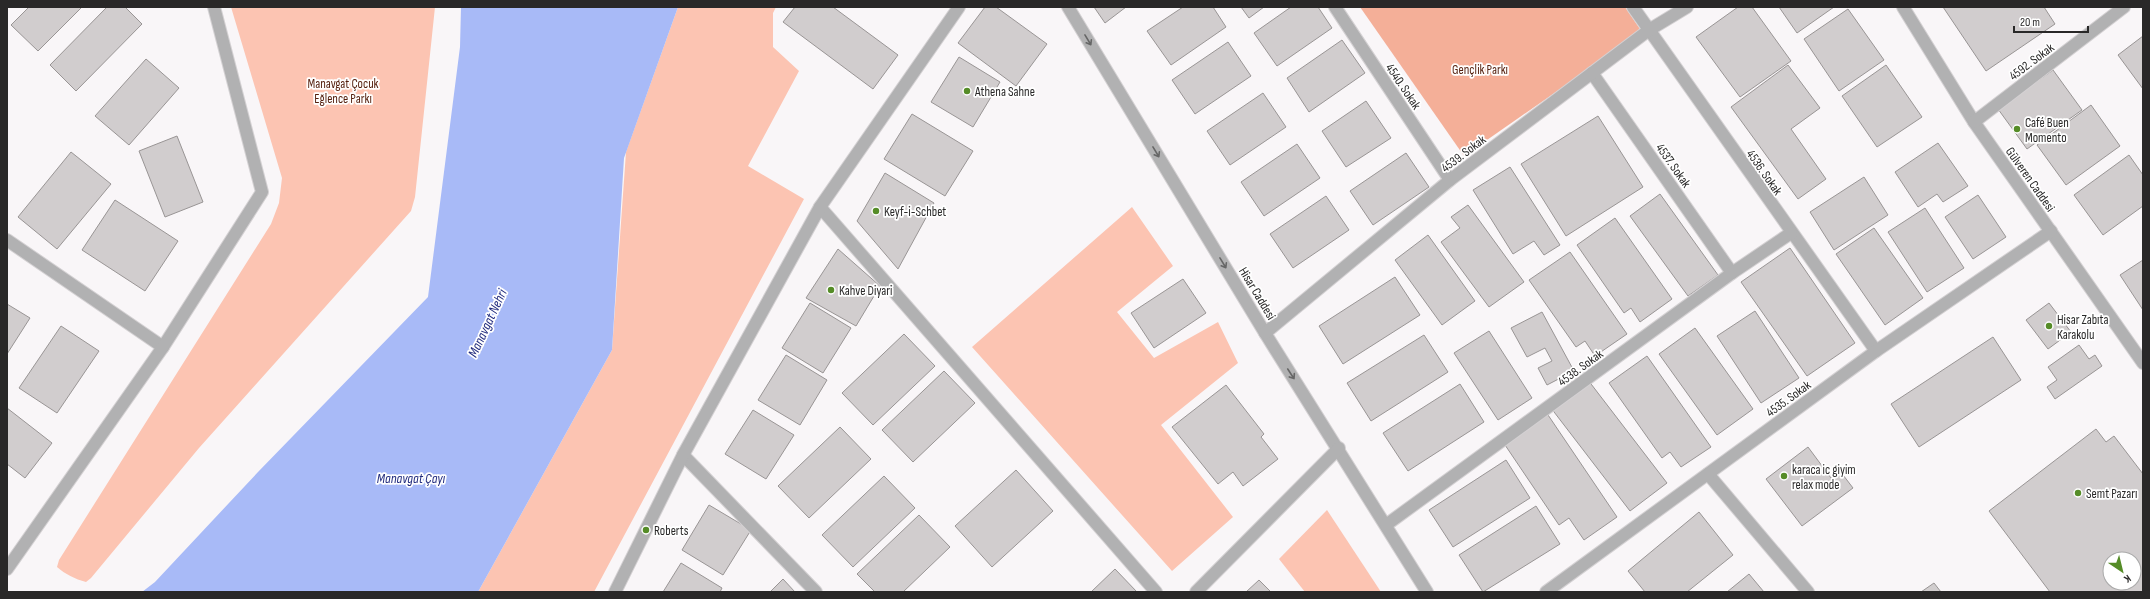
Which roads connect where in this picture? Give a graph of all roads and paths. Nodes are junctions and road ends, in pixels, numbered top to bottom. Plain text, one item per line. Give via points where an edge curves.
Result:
1 (214, 7) edge
2 (959, 7) edge
3 (1068, 7) edge
4 (1335, 7) edge
5 (1633, 7) edge
6 (1687, 7) edge
7 (1902, 7) edge
8 (2124, 7) edge
9 (1649, 30) junction
10 (1592, 73) junction
11 (1974, 122) junction
12 (1450, 180) junction
13 (820, 207) junction
14 (2051, 232) junction
15 (1791, 233) junction
16 (7, 240) edge
17 (1732, 273) junction
18 (1265, 333) junction
19 (163, 347) junction
20 (1876, 351) junction
21 (2143, 363) edge
22 (1339, 448) junction
23 (683, 455) junction
24 (1708, 474) junction
25 (1386, 525) junction
26 (7, 569) edge
27 (615, 592) edge
28 (816, 592) edge
29 (1156, 592) edge
30 (1196, 592) edge
31 (1427, 592) edge
32 (1546, 592) edge
33 (1808, 592) edge

1 - 19 street via 262,192
2 - 13 street
3 -> 18 street, Hisar Caddesi
4 - 12 street, 4540. Sokak
5 - 9 street, 4536. Sokak
6 - 9 street, 4539. Sokak
7 - 11 street, Gülveren Caddesi
8 - 11 street, 4592. Sokak
9 - 10 street, 4539. Sokak
9 - 15 street, 4536. Sokak
10 - 12 street, 4539. Sokak
10 - 17 street, 4537. Sokak
11 - 14 street, Gülveren Caddesi
12 - 18 street, 4539. Sokak
13 - 23 street
13 - 29 street
14 - 20 street, 4535. Sokak
14 - 21 street, Gülveren Caddesi
15 - 17 street, 4538. Sokak
15 - 20 street, 4536. Sokak
16 - 19 street
17 - 25 street, 4538. Sokak
18 -> 22 street, Hisar Caddesi
19 - 26 street
20 - 24 street, 4535. Sokak
22 - 25 street, Hisar Caddesi
22 - 30 street
23 - 27 street
23 - 28 street
24 - 32 street, 4535. Sokak
24 - 33 street
25 - 31 street, Hisar Caddesi

